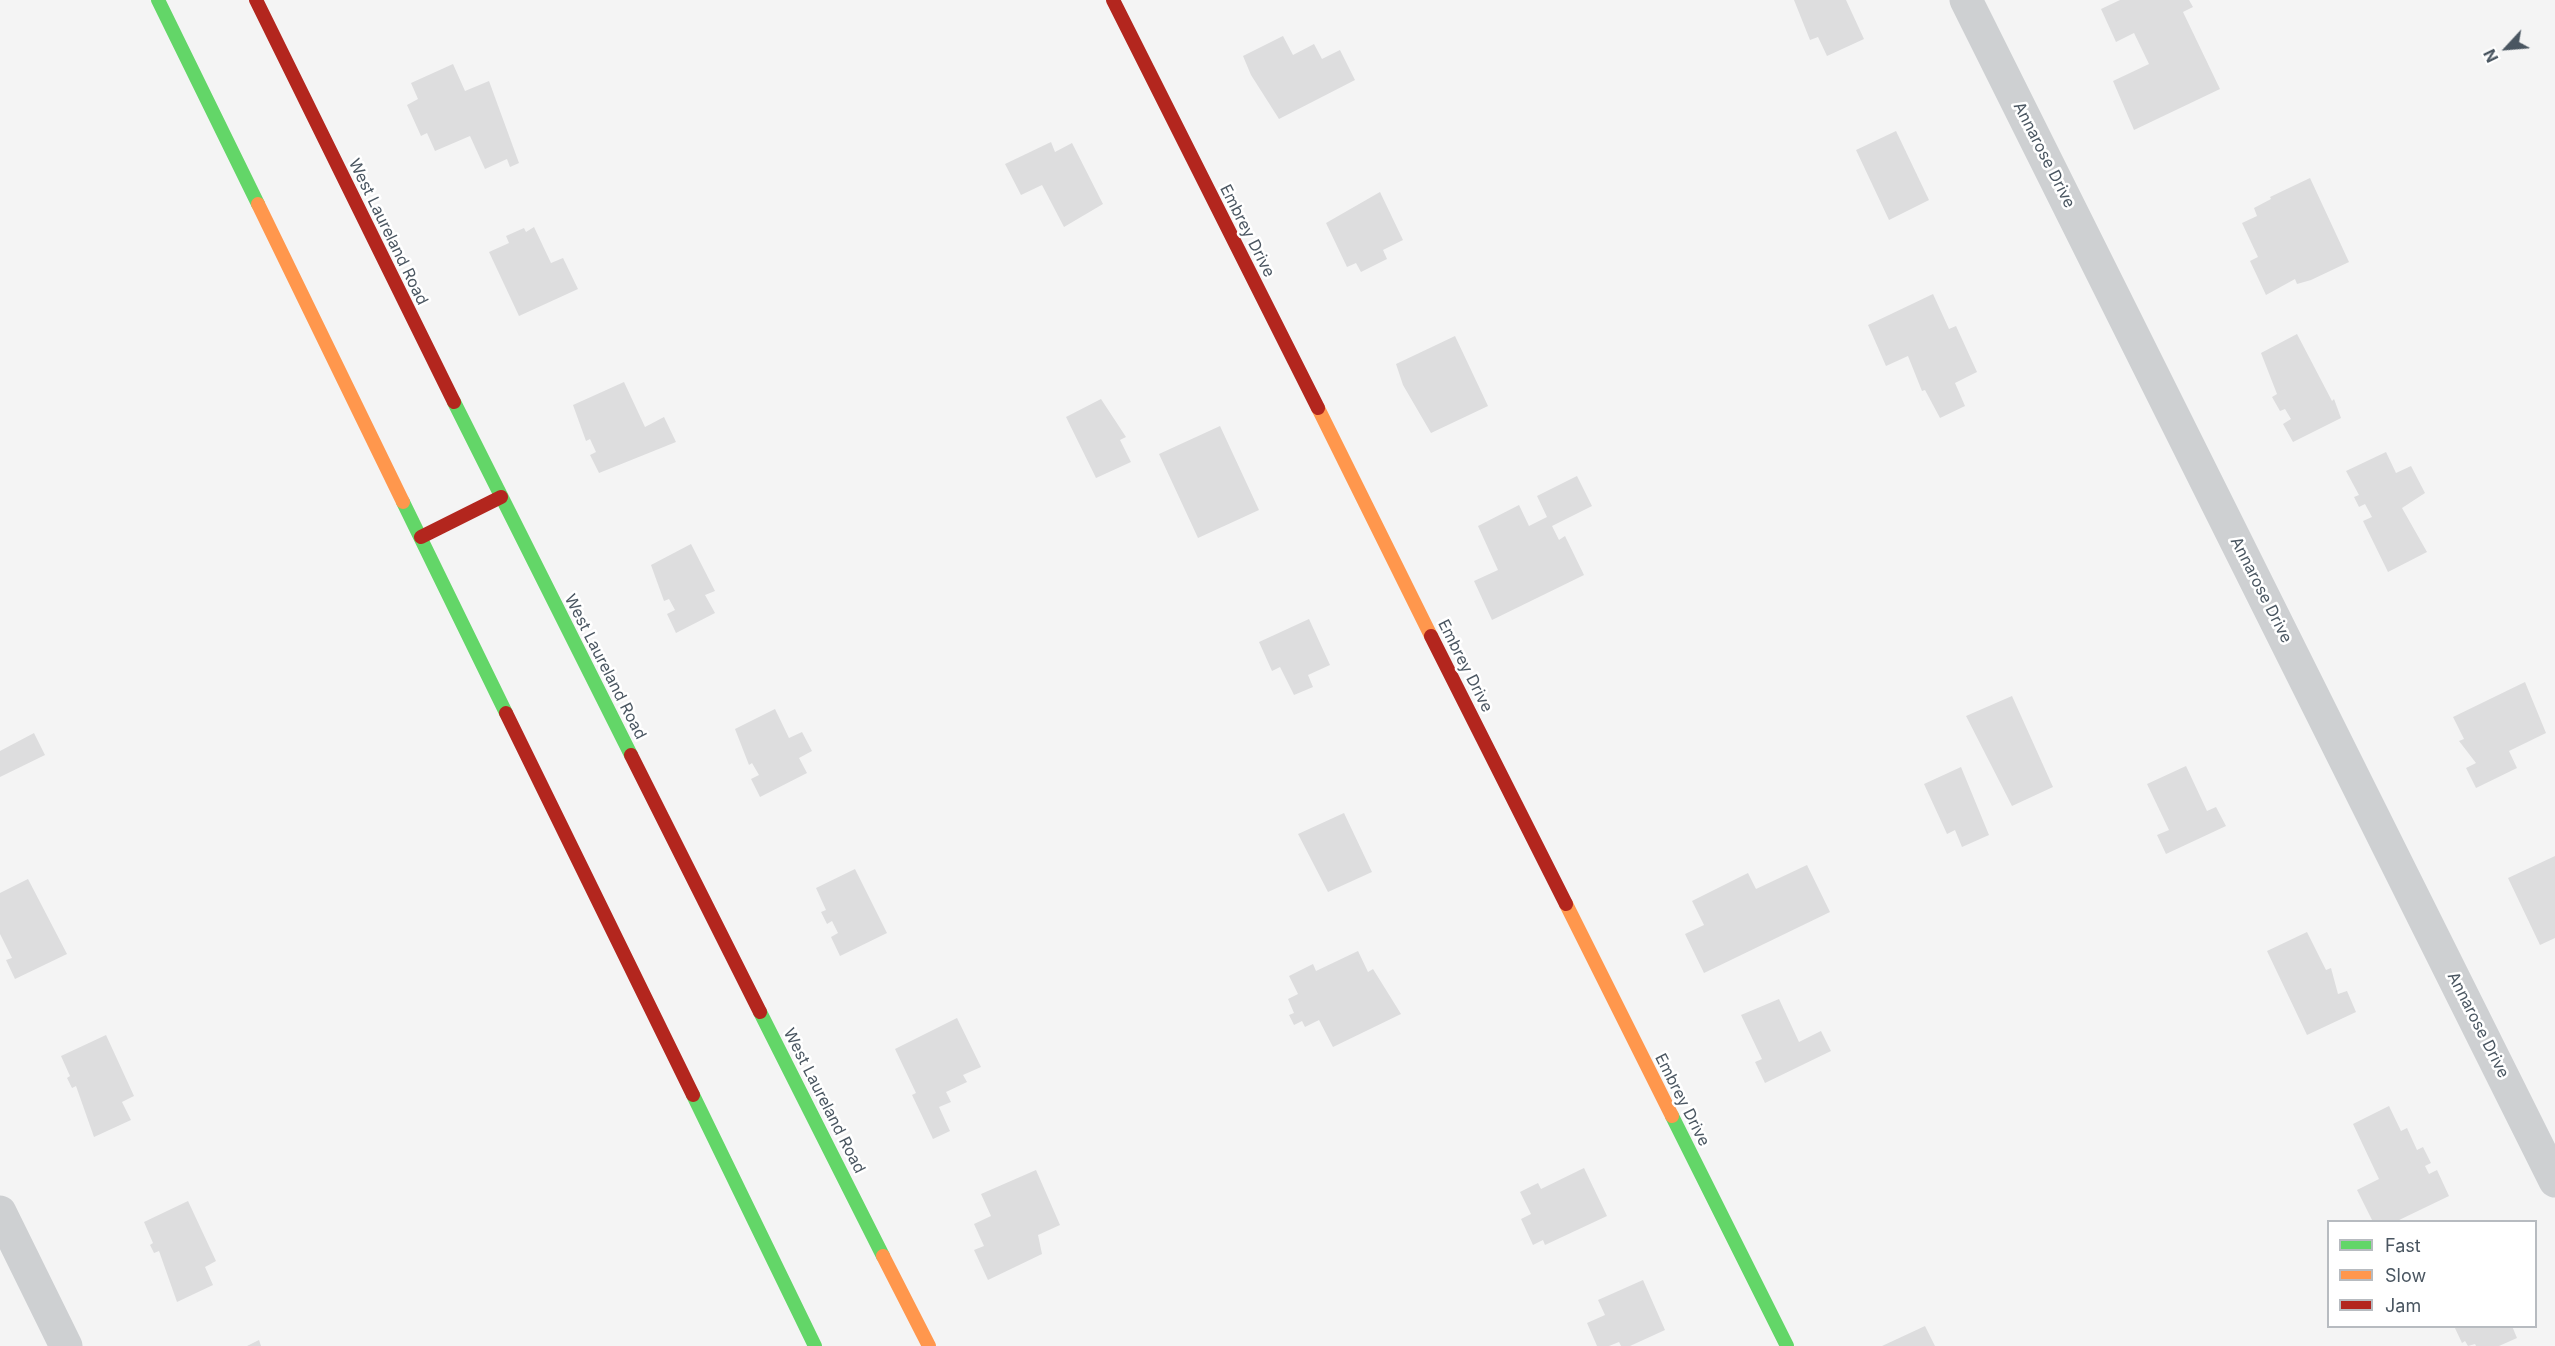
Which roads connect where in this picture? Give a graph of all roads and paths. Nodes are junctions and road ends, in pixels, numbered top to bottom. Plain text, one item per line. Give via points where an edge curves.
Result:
1 (158, 0) edge
2 (256, 0) edge
3 (1113, 0) edge
4 (1966, 0) edge
5 (501, 497) junction
6 (421, 537) junction
7 (2555, 1181) edge
8 (0, 1212) edge
9 (66, 1346) edge
10 (815, 1346) edge
11 (929, 1346) edge
12 (1787, 1346) edge

1 - 6 main road
2 - 5 main road, West Laureland Road
3 - 12 main road, Embrey Drive
4 - 7 street, Annarose Drive
5 - 6 main road
5 - 11 main road, West Laureland Road
6 - 10 main road
8 - 9 street

